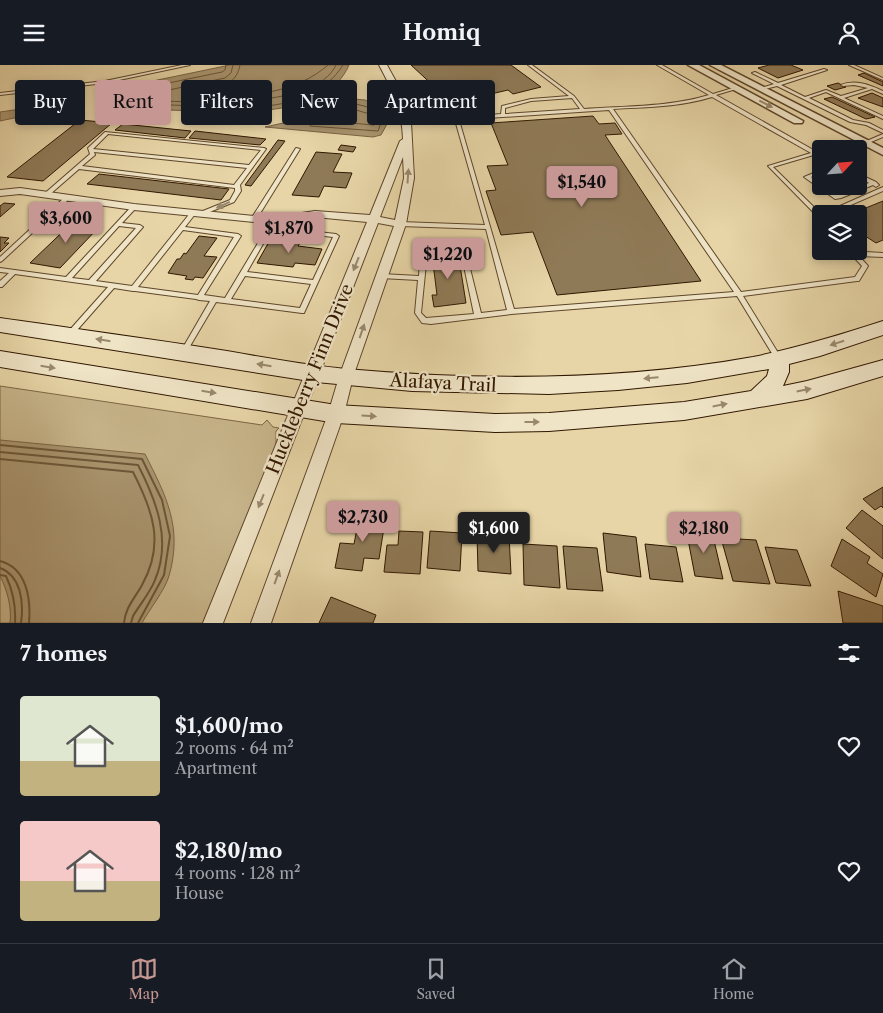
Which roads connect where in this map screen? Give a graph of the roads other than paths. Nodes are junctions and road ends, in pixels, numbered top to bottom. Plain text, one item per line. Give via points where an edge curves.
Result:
1 (168, 65) edge
2 (188, 65) edge
3 (383, 65) edge
4 (530, 65) edge
5 (659, 65) edge
6 (692, 65) edge
7 (714, 65) edge
8 (851, 65) edge
9 (825, 70) dead end
10 (754, 73) dead end
11 (883, 79) edge
12 (391, 80) edge
13 (85, 82) edge
14 (751, 83) junction
15 (85, 84) edge
16 (778, 85) junction
17 (843, 85) dead end
18 (735, 88) junction
19 (872, 88) junction
20 (762, 89) junction
21 (832, 89) dead end
22 (826, 91) junction
23 (15, 92) edge
24 (883, 93) edge
25 (0, 94) edge
26 (713, 96) junction
27 (573, 97) junction
28 (804, 98) junction
29 (840, 98) junction
30 (610, 108) junction
31 (583, 110) junction
32 (503, 115) junction
33 (495, 116) edge
34 (883, 118) edge
35 (866, 124) junction
36 (406, 125) edge
37 (459, 125) edge
38 (810, 127) dead end
39 (883, 134) edge
40 (408, 135) junction
41 (848, 140) edge
42 (868, 144) edge
43 (298, 149) dead end
44 (868, 149) edge
45 (91, 150) junction
46 (812, 151) edge
47 (883, 152) edge
48 (868, 153) edge
49 (812, 154) edge
50 (883, 165) edge
51 (78, 167) junction
52 (251, 167) junction
53 (868, 180) edge
54 (874, 183) junction
55 (868, 185) edge
56 (237, 187) junction
57 (883, 189) edge
58 (0, 193) edge
59 (46, 195) junction
60 (831, 195) edge
61 (844, 195) edge
62 (67, 198) junction
63 (847, 205) edge
64 (812, 206) edge
65 (134, 207) junction
66 (196, 214) junction
67 (254, 219) junction
68 (375, 219) junction
69 (118, 224) junction
70 (273, 224) junction
71 (400, 224) junction
72 (488, 227) junction
73 (181, 228) junction
74 (867, 254) edge
75 (883, 255) edge
76 (0, 260) edge
77 (859, 260) edge
78 (0, 270) edge
79 (14, 272) junction
80 (243, 275) junction
81 (381, 276) junction
82 (422, 278) junction
83 (67, 279) junction
84 (315, 282) junction
85 (90, 283) junction
86 (0, 285) edge
87 (112, 286) junction
88 (133, 289) junction
89 (739, 294) junction
90 (199, 297) junction
91 (214, 299) junction
92 (227, 301) junction
93 (512, 312) junction
94 (478, 316) junction
95 (0, 325) edge
96 (883, 327) edge
97 (69, 335) junction
98 (183, 353) junction
99 (778, 358) junction
100 (0, 359) edge
101 (883, 368) edge
102 (312, 372) junction
103 (346, 377) junction
104 (756, 399) junction
105 (298, 407) junction
106 (336, 414) junction
107 (213, 623) edge
108 (261, 623) edge

1 - 13 lane
2 - 15 lane
3 - 12 street, Huckleberry Finn Drive
4 - 27 lane
5 - 26 lane
6 - 18 street
7 - 14 street
8 - 11 lane
9 - 16 lane
10 - 16 lane
14 - 18 street
14 - 20 street
16 - 20 lane
16 - 28 lane
17 - 19 lane via 853,82
18 - 26 lane
18 -> 38 street
19 - 24 lane
19 - 29 lane
20 - 41 street
21 - 22 lane
22 - 28 lane
22 - 29 lane
23 - 25 lane
26 - 30 lane via 674,104
26 - 46 lane
27 - 31 lane
27 - 32 lane via 513,103 503,107
28 - 35 lane via 852,121
29 - 34 lane
30 - 31 lane
30 - 89 lane
31 - 32 lane
32 - 33 lane
34 - 35 lane
35 - 39 lane
36 - 40 street, Huckleberry Finn Drive
37 - 72 lane
39 - 42 lane
40 - 68 street, Huckleberry Finn Drive
71 -> 40 street, Huckleberry Finn Drive via 409,178
43 - 67 lane
44 - 47 street
45 - 51 lane via 93,154
45 - 52 lane
45 - 52 lane via 107,133 264,149
48 - 50 street
49 - 64 lane via 770,166
51 - 56 lane
51 - 59 lane
52 - 56 lane
53 - 54 lane
54 - 55 lane
54 - 57 lane
56 -> 66 lane via 232,201
57 - 63 lane
58 - 59 street via 20,191
59 - 62 street
60 - 61 lane
62 - 65 street
62 - 76 lane
65 - 66 street
65 - 69 lane
66 - 67 street
66 - 73 lane
67 - 70 street
68 - 70 street via 315,214 299,215
68 - 71 street
68 -> 102 street, Huckleberry Finn Drive
69 - 83 lane
69 - 85 lane via 140,227
70 - 80 lane
70 - 84 lane via 336,237
71 - 72 lane
71 - 81 street, Huckleberry Finn Drive
72 - 93 lane
73 - 88 lane
73 - 90 lane via 238,236
74 - 75 lane
77 - 89 lane via 865,266 857,279
78 - 79 lane
79 - 83 lane
79 - 86 lane
80 - 84 lane
80 - 92 lane
81 - 82 lane
103 -> 81 street, Huckleberry Finn Drive
82 - 94 lane via 418,313 424,321
82 - 94 lane via 427,249 462,245
83 - 85 lane
84 - 92 lane via 302,311
85 - 87 lane
87 - 88 lane
87 - 97 lane
88 - 90 lane
89 - 93 lane
89 - 99 lane
90 - 91 lane
91 - 92 lane
91 - 98 lane
93 - 94 lane
95 - 97 main road, Alafaya Trail
96 -> 99 main road, Alafaya Trail
98 -> 97 main road, Alafaya Trail
102 -> 98 main road, Alafaya Trail
99 -> 103 main road, Alafaya Trail via 676,376 566,385 484,385
99 - 104 main road via 781,370
100 -> 105 main road, Alafaya Trail
104 -> 101 main road, Alafaya Trail via 807,390
102 - 103 main road, Alafaya Trail
102 - 105 street, Huckleberry Finn Drive
103 - 106 street, Huckleberry Finn Drive
106 -> 104 main road, Alafaya Trail via 438,421 549,422 658,415
105 - 106 main road, Alafaya Trail
105 -> 107 street, Huckleberry Finn Drive
108 -> 106 street, Huckleberry Finn Drive

